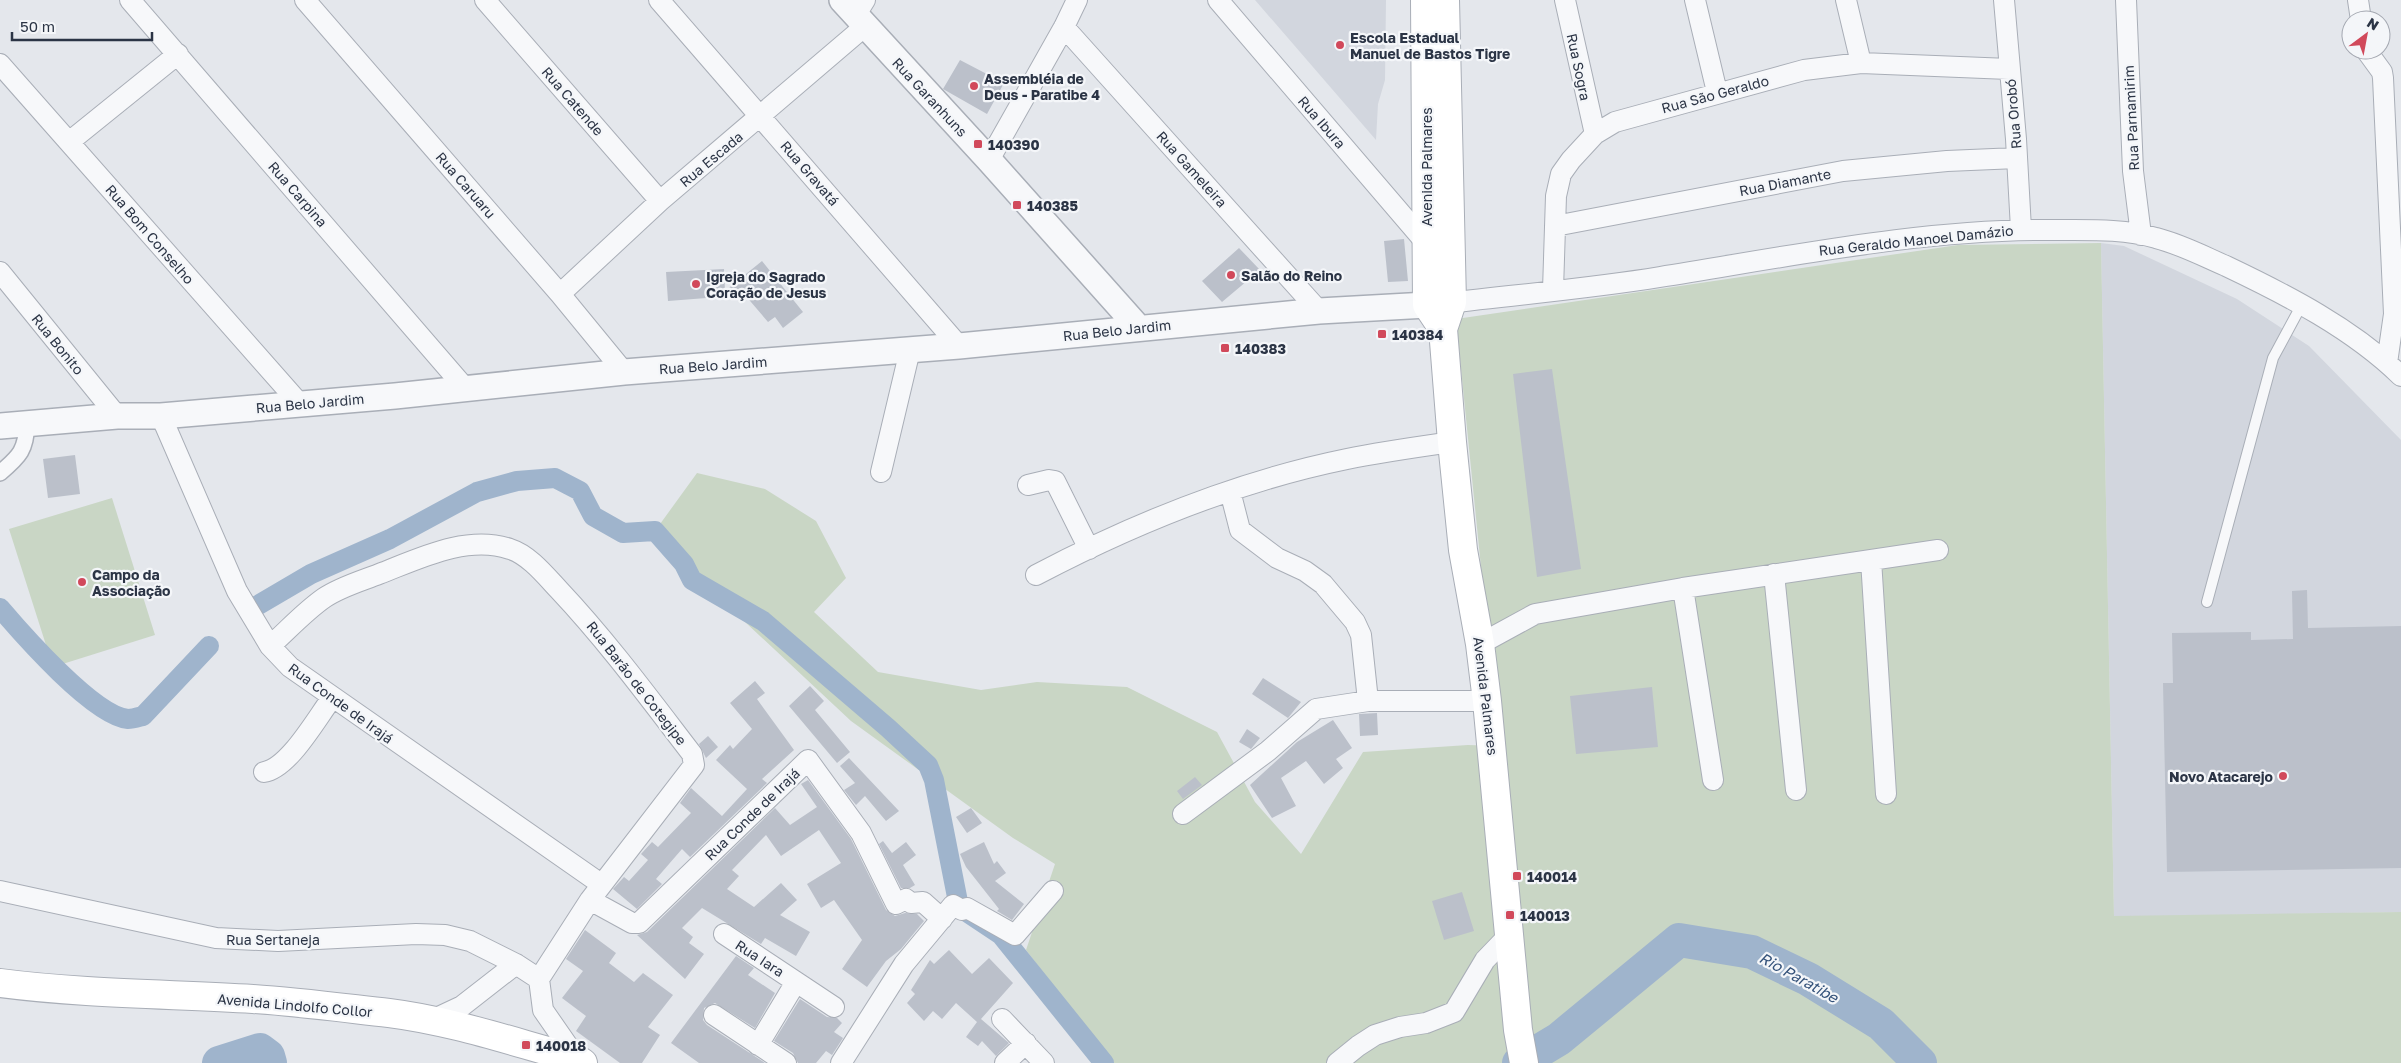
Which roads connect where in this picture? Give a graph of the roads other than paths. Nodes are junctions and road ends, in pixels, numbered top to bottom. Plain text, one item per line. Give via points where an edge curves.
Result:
1 (130, 0) edge
2 (305, 0) edge
3 (485, 0) edge
4 (659, 0) edge
5 (1077, 0) edge
6 (1218, 0) edge
7 (1425, 0) edge
8 (1445, 0) edge
9 (1564, 0) edge
10 (1695, 0) edge
11 (1846, 0) edge
12 (2004, 0) edge
13 (2126, 0) edge
14 (856, 11) edge
15 (1064, 28) junction
16 (178, 54) junction
17 (2373, 60) edge
18 (1861, 63) junction
19 (0, 64) edge
20 (2009, 69) junction
21 (1717, 92) junction
22 (761, 116) junction
23 (1595, 134) junction
24 (69, 142) junction
25 (2017, 158) junction
26 (989, 160) junction
27 (660, 201) junction
28 (1555, 226) junction
29 (2021, 229) junction
30 (2141, 235) junction
31 (1427, 244) junction
32 (0, 272) edge
33 (1553, 290) junction
34 (560, 294) junction
35 (1440, 304) junction
36 (2301, 306) junction
37 (1319, 311) junction
38 (1138, 327) junction
39 (959, 346) junction
40 (910, 350) junction
41 (2394, 369) edge
42 (624, 372) junction
43 (465, 388) junction
44 (300, 404) junction
45 (117, 416) junction
46 (161, 416) junction
47 (27, 423) junction
48 (0, 426) edge
49 (1452, 442) junction
50 (881, 472) dead end
51 (0, 473) edge
52 (1028, 485) dead end
53 (1230, 491) junction
54 (1089, 549) junction
55 (1938, 550) dead end
56 (1871, 560) junction
57 (1774, 574) junction
58 (1036, 575) dead end
59 (1683, 588) junction
60 (2207, 602) dead end
61 (1480, 644) junction
62 (270, 646) junction
63 (332, 698) junction
64 (1368, 701) junction
65 (1487, 701) junction
66 (264, 772) dead end
67 (1713, 780) dead end
68 (1796, 790) dead end
69 (1886, 794) dead end
70 (1183, 814) dead end
71 (0, 891) edge
72 (1053, 891) dead end
73 (596, 892) junction
74 (954, 911) junction
75 (724, 934) dead end
76 (1510, 934) junction
77 (516, 964) junction
78 (539, 979) junction
79 (796, 982) junction
80 (0, 983) edge
81 (834, 1007) dead end
82 (714, 1015) dead end
83 (1002, 1019) dead end
84 (430, 1021) junction
85 (1026, 1043) junction
86 (758, 1045) junction
87 (1522, 1052) edge
88 (580, 1061) edge
89 (786, 1063) edge
90 (841, 1063) edge
91 (1005, 1063) edge
92 (1044, 1063) edge
93 (1337, 1063) edge

1 - 16 street, Rua Carpina
2 - 34 street, Rua Caruaru
3 - 27 street, Rua Catende
4 - 22 street, Rua Gravatá
5 - 15 street
6 - 31 street, Rua Ibura
7 - 31 main road, Avenida Palmares
8 - 35 main road, Avenida Palmares
9 - 23 street, Rua Sogra
10 - 21 street
11 - 18 street
12 - 20 street, Rua Orobó
13 - 30 street, Rua Parnamirim via 2133,171
14 - 22 street, Rua Escada
14 - 26 street, Rua Garanhuns
15 - 26 street
15 - 37 street, Rua Gameleira
16 - 24 street
16 - 43 street, Rua Carpina
17 - 41 street via 2383,78
18 - 20 street, Rua São Geraldo
18 - 21 street, Rua São Geraldo via 1804,70
19 - 24 street, Rua Bom Conselho
20 - 25 street, Rua Orobó
21 - 23 street, Rua São Geraldo via 1615,122
22 - 27 street, Rua Escada
22 - 39 street, Rua Gravatá
23 - 28 street, Rua São Geraldo via 1561,174
24 - 44 street, Rua Bom Conselho
25 - 28 street, Rua Diamante via 1843,171
25 - 29 street, Rua Orobó
26 - 38 street, Rua Garanhuns
27 - 34 street, Rua Escada
28 - 33 street, Rua São Geraldo
29 - 30 street, Rua Geraldo Manoel Damázio via 2112,230
29 - 33 street, Rua Geraldo Manoel Damázio via 1958,233 1808,252 1657,278
30 - 36 street, Rua Geraldo Manoel Damázio via 2195,252
31 - 35 main road, Avenida Palmares
32 - 45 street, Rua Bonito
33 - 35 street, Rua Geraldo Manoel Damázio
34 - 42 street, Rua Caruaru
35 - 37 street, Rua Belo Jardim
35 - 49 main road, Avenida Palmares
36 - 41 street, Rua Geraldo Manoel Damázio via 2339,328
36 - 60 lane via 2274,358
37 - 38 street, Rua Belo Jardim
38 - 39 street, Rua Belo Jardim
39 - 40 street, Rua Belo Jardim
40 - 42 street, Rua Belo Jardim
40 - 50 street
42 - 43 street, Rua Belo Jardim
43 - 44 street, Rua Belo Jardim
44 - 46 street, Rua Belo Jardim
45 - 46 street, Rua Belo Jardim
45 - 47 street, Rua Belo Jardim
46 - 62 street, Rua Conde de Irajá via 237,591
47 - 48 street, Rua Belo Jardim
47 - 51 street via 23,450
49 - 53 street via 1348,459
49 - 61 main road, Avenida Palmares via 1463,550
52 - 54 street via 1055,481
53 - 54 street via 1162,516
53 - 64 street via 1240,530 1278,558 1323,584 1355,622 1362,635
54 - 58 street
55 - 56 street
56 - 57 street
56 - 69 street
57 - 59 street
57 - 68 street
59 - 61 street via 1536,614
59 - 67 street
61 - 65 main road, Avenida Palmares
62 - 63 street, Rua Conde de Irajá via 290,667
62 - 73 street, Rua Barão de Cotegipe via 324,599 438,551 491,545 511,549 530,561 592,625 692,754 694,765
63 - 66 street via 285,762 273,771
63 - 73 street, Rua Conde de Irajá
64 - 65 street
64 - 70 street via 1316,709 1268,751
65 - 76 main road, Avenida Palmares
71 - 77 street, Rua Sertaneja via 216,938 278,941 445,935 470,941
72 - 74 street via 1015,936
73 - 74 street, Rua Conde de Irajá via 632,923 640,923 808,760 860,833 896,904 906,899 911,903 923,902
73 - 78 street, Rua Barão de Cotegipe
74 - 90 street via 904,964
75 - 79 street, Rua Iara
76 - 87 main road, Avenida Palmares
76 - 93 street via 1485,960 1454,1012 1426,1023 1375,1035
77 - 78 street, Rua Sertaneja
77 - 84 street via 462,1006
78 - 88 street via 544,1010
79 - 81 street, Rua Iara
79 - 86 street, Rua Iara
80 - 84 main road, Avenida Lindolfo Collor via 117,994 255,999
82 - 86 street
83 - 85 street
84 - 88 main road, Avenida Lindolfo Collor
85 - 91 street
85 - 92 street
86 - 89 street

